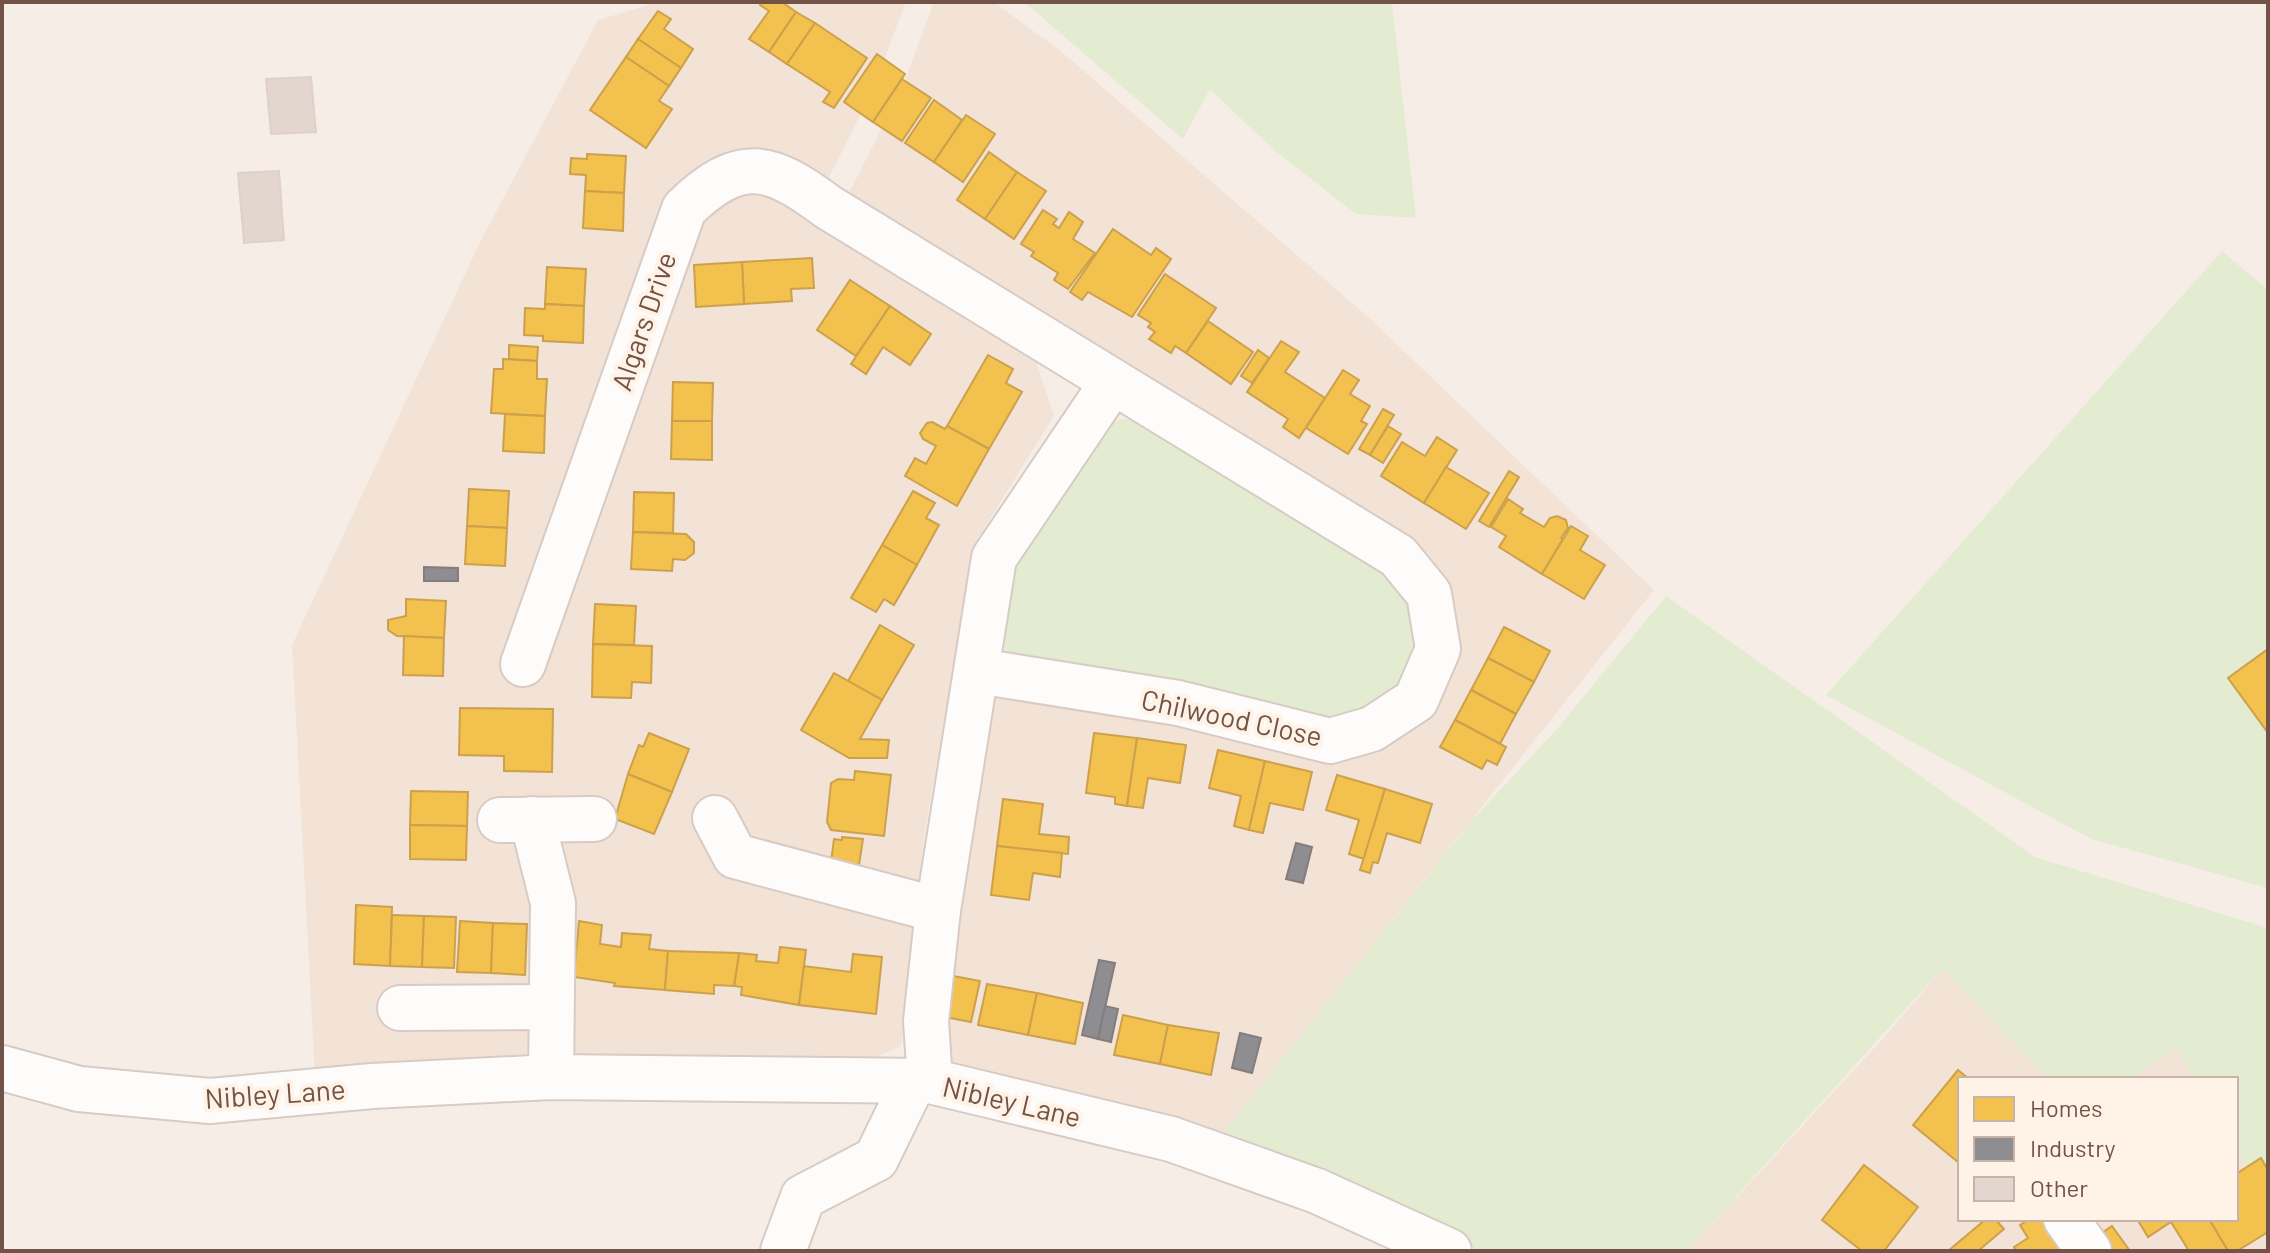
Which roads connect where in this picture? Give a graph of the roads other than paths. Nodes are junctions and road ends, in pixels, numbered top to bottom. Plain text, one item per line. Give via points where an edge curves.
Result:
1 (863, 228) joint
2 (1112, 383) junction
3 (520, 637) dead end
4 (978, 671) junction
5 (715, 818) dead end
6 (594, 819) dead end
7 (938, 910) junction
8 (550, 1001) junction
9 (400, 1008) dead end
10 (2, 1068) edge
11 (551, 1077) junction
12 (922, 1081) junction
13 (2067, 1221) edge
14 (783, 1251) edge
15 (1449, 1251) edge
16 (2089, 1251) edge

1 - 2 street, Chilwood Close
1 - 3 street, Algars Drive via 788,178 766,171 710,183 684,209
2 - 4 street via 994,558
2 - 4 street, Chilwood Close via 1398,556 1429,594 1438,649 1416,700 1372,729 1330,741 1178,703
4 - 7 street
5 - 7 street via 735,856
6 - 8 street via 516,820 553,903
7 - 12 street
8 - 9 street
8 - 11 street
10 - 11 street, Nibley Lane via 79,1089 210,1101
11 - 12 street, Nibley Lane
12 - 14 street via 869,1165 803,1197
12 - 15 street, Nibley Lane via 1171,1139 1317,1191
13 - 16 street

